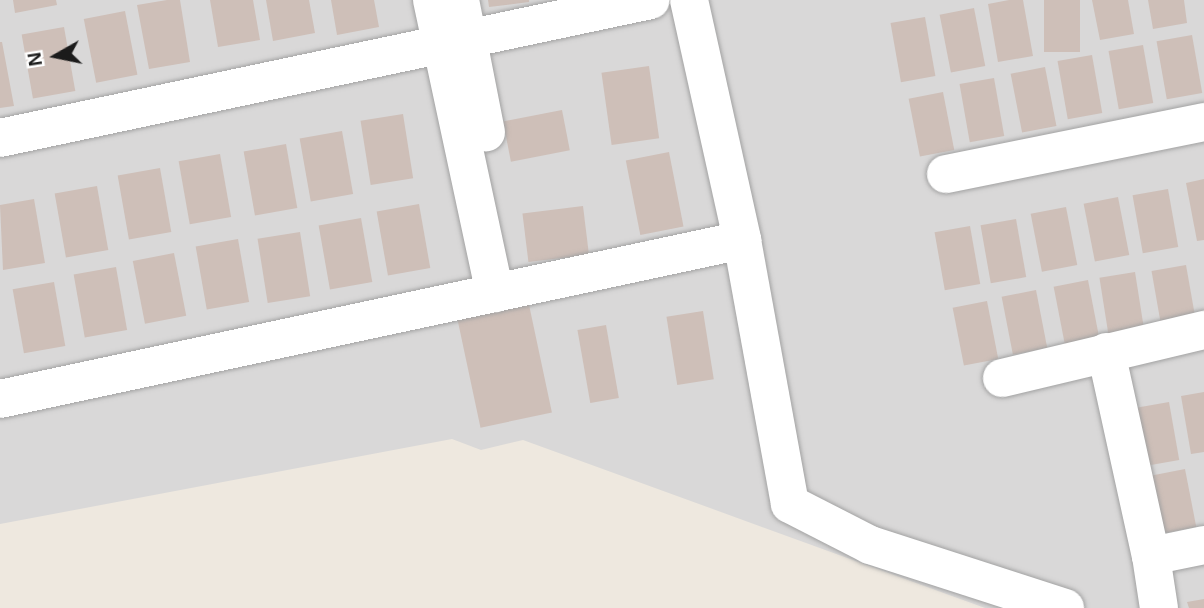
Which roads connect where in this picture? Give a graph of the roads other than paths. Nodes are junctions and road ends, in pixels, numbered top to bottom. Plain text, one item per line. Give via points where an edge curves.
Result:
1 (432, 0) edge
2 (460, 0) edge
3 (651, 0) edge
4 (689, 0) edge
5 (454, 41) junction
6 (1204, 122) edge
7 (0, 138) edge
8 (946, 174) dead end
9 (742, 240) junction
10 (506, 290) junction
11 (1204, 330) edge
12 (1106, 352) junction
13 (1002, 378) dead end
14 (0, 399) edge
15 (1204, 545) edge
16 (1151, 556) junction
17 (1065, 608) edge
18 (1159, 608) edge

1 - 5 street
2 - 5 street
3 - 5 street
4 - 9 street
5 - 7 street
5 - 10 street
6 - 8 street
9 - 10 street
9 - 17 street via 790,504 870,545
10 - 14 street
11 - 12 street
12 - 13 street
12 - 16 street
15 - 16 street
16 - 18 street

